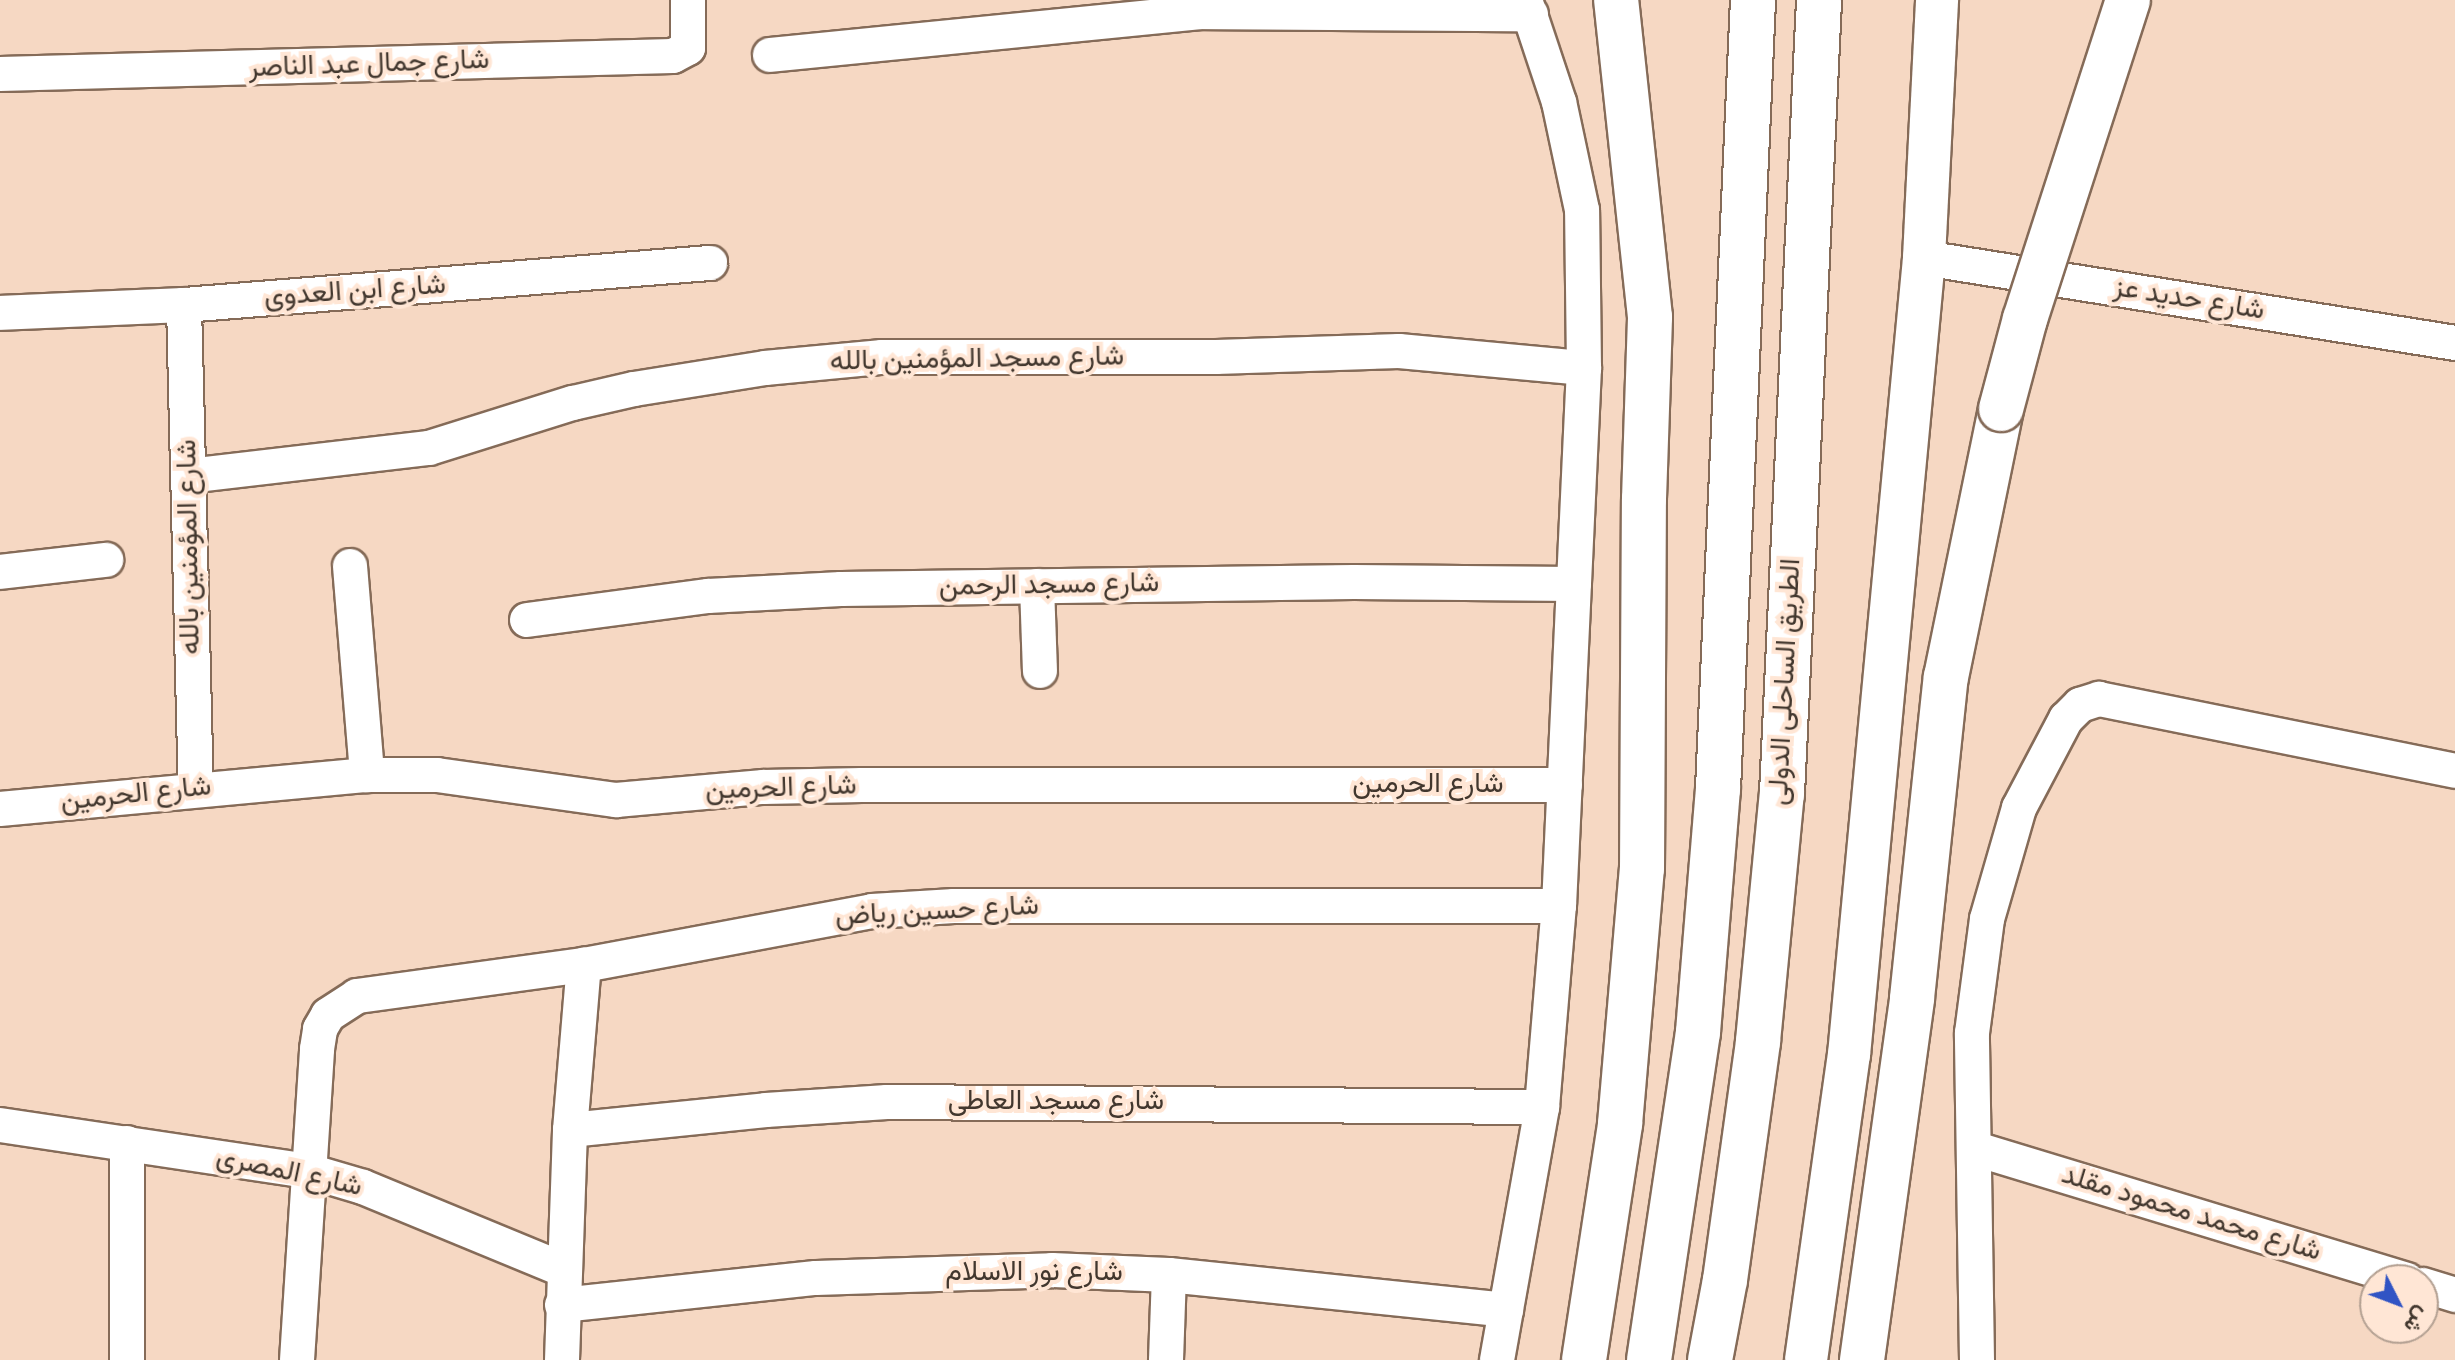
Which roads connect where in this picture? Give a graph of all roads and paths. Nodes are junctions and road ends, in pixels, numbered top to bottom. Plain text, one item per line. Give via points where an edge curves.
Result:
1 (688, 0) edge
2 (1616, 0) edge
3 (1753, 0) edge
4 (1819, 0) edge
5 (1937, 0) edge
6 (2128, 0) edge
7 (1528, 7) edge
8 (770, 55) dead end
9 (0, 74) edge
10 (1924, 258) junction
11 (710, 263) dead end
12 (184, 305) junction
13 (0, 313) edge
14 (2455, 343) edge
15 (1584, 368) junction
16 (189, 476) junction
17 (106, 560) dead end
18 (350, 566) dead end
19 (0, 572) edge
20 (1574, 584) junction
21 (1037, 586) junction
22 (527, 620) dead end
23 (1040, 671) dead end
24 (2455, 771) edge
25 (367, 775) junction
26 (1565, 785) junction
27 (196, 789) junction
28 (0, 809) edge
29 (1559, 906) junction
30 (584, 965) junction
31 (1542, 1107) junction
32 (0, 1125) edge
33 (570, 1130) junction
34 (127, 1143) junction
35 (1976, 1149) junction
36 (309, 1171) junction
37 (2359, 1266) edge
38 (564, 1270) junction
39 (1169, 1275) junction
40 (562, 1305) junction
41 (1506, 1310) junction
42 (127, 1360) edge
43 (297, 1360) edge
44 (562, 1360) edge
45 (1166, 1360) edge
46 (1497, 1360) edge
47 (1584, 1360) edge
48 (1649, 1360) edge
49 (1710, 1360) edge
50 (1806, 1360) edge
51 (1862, 1360) edge
52 (1977, 1360) edge

1 - 9 street, شارع جمال عبد الناصر via 688,48 673,56
2 - 47 highway via 1650,317 1642,869 1620,1124
3 - 48 highway via 1718,789 1698,1032
4 - 49 highway, الطريق الساحلى الدولى via 1782,794 1758,1041
5 - 10 street
6 - 51 highway, bridge via 2025,319 2001,409 1946,677 1912,998
7 - 8 street via 1204,12
7 - 15 street via 1559,102 1582,210
10 - 14 street, شارع حديد عز
10 - 50 street via 1849,1055
11 - 12 street, شارع ابن العدوى
12 - 13 street, شارع ابن العدوى
12 - 16 street, شارع المؤمنين بالله
15 - 16 street, شارع مسجد المؤمنين بالله via 1399,351 882,357 765,368 634,389 429,448
15 - 20 street
16 - 27 street, شارع المؤمنين بالله
17 - 19 street
18 - 25 street
20 - 21 street, شارع مسجد الرحمن
20 - 26 street
21 - 22 street, شارع مسجد الرحمن via 708,596
21 - 23 street
24 - 35 street via 2099,699 2080,705 2066,719 2019,808 1987,919 1972,1033
25 - 26 street, شارع الحرمين via 437,775 616,800 848,785
25 - 27 street, شارع الحرمين
26 - 29 street
27 - 28 street, شارع الحرمين
29 - 30 street, شارع حسين رياض via 954,906 872,911
29 - 31 street
30 - 33 street
30 - 36 street, شارع حسين رياض via 357,996 328,1015 317,1049
31 - 33 street, شارع مسجد العاطى via 887,1102
31 - 41 street
32 - 34 street, شارع المصرى
33 - 38 street
34 - 36 street, شارع المصرى
34 - 42 street
35 - 37 street, شارع محمد محمود مقلد
35 - 52 street
36 - 38 street, شارع المصرى via 363,1187
36 - 43 street
38 - 40 street
39 - 40 street, شارع نور الاسلام via 1052,1270 879,1274
39 - 41 street, شارع نور الاسلام
39 - 45 street
40 - 44 street
41 - 46 street

